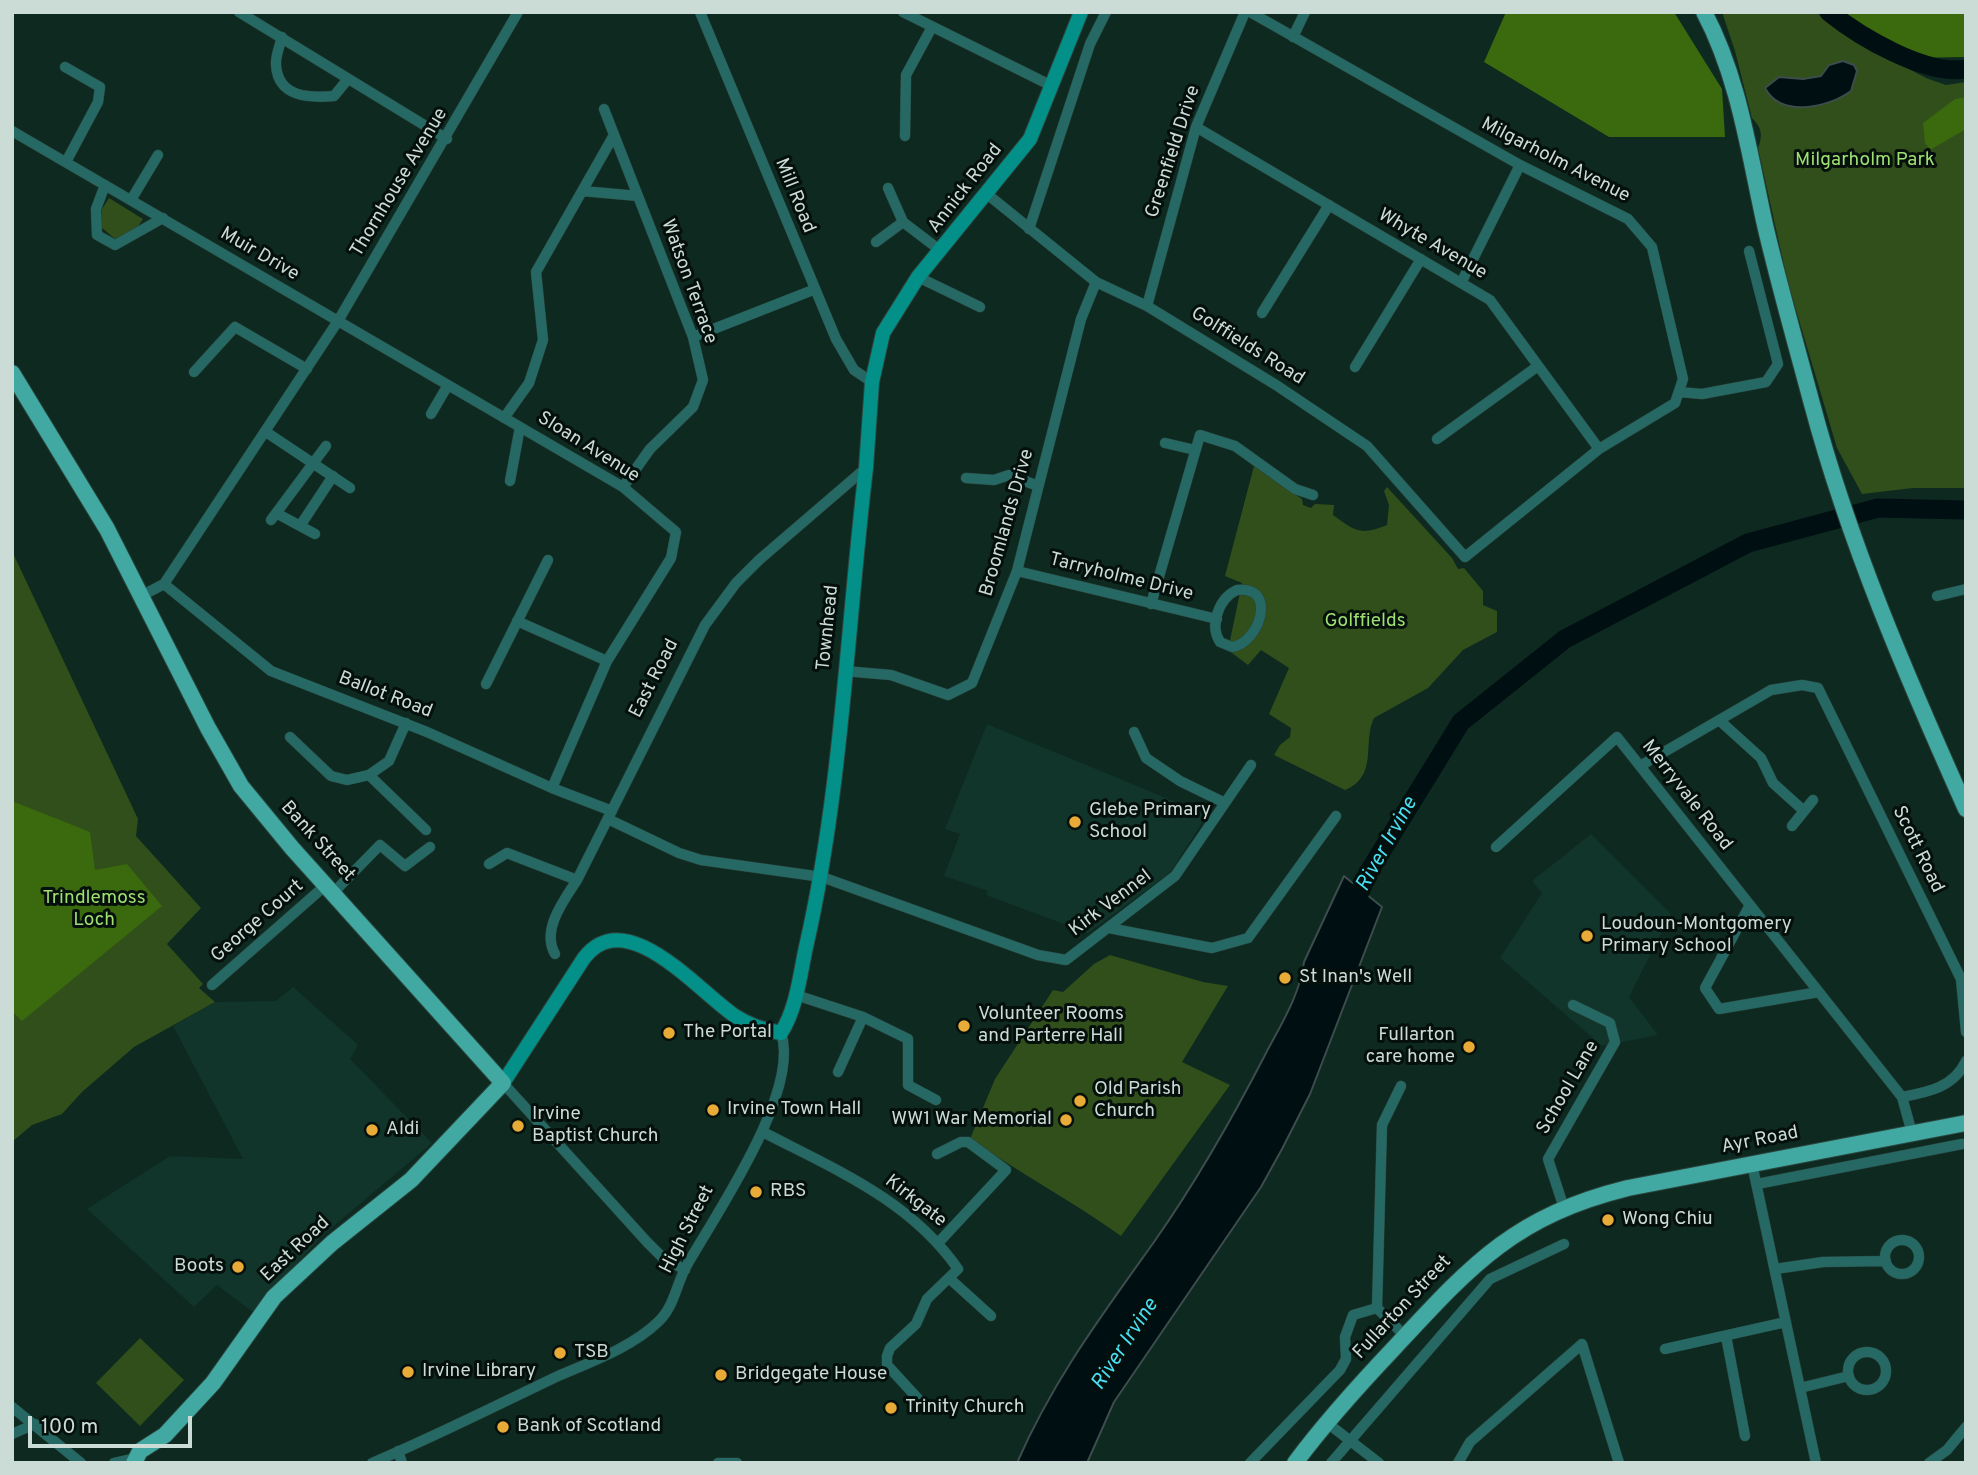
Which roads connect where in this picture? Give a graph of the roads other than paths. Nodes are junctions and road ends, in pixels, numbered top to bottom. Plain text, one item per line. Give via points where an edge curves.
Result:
1 (239, 12) edge
2 (518, 12) edge
3 (700, 12) edge
4 (903, 12) edge
5 (1081, 12) edge
6 (1106, 12) edge
7 (1247, 12) edge
8 (1305, 12) edge
9 (1704, 12) edge
10 (932, 27) junction
11 (282, 37) junction
12 (1293, 37) junction
13 (65, 66) dead end
14 (348, 79) junction
15 (1050, 85) junction
16 (604, 109) dead end
17 (1196, 127) junction
18 (12, 131) edge
19 (614, 135) junction
20 (905, 136) dead end
21 (447, 138) junction
22 (158, 155) dead end
23 (66, 162) junction
24 (1520, 165) junction
25 (105, 185) junction
26 (888, 188) dead end
27 (582, 191) junction
28 (987, 194) junction
29 (638, 196) junction
30 (131, 200) junction
31 (1329, 205) junction
32 (163, 218) junction
33 (903, 222) junction
34 (1029, 229) junction
35 (876, 242) dead end
36 (942, 251) junction
37 (1749, 251) dead end
38 (1421, 259) junction
39 (918, 277) junction
40 (1096, 282) junction
41 (1461, 283) junction
42 (813, 290) junction
43 (1147, 306) junction
44 (980, 307) dead end
45 (1262, 313) dead end
46 (338, 321) junction
47 (693, 337) junction
48 (1538, 366) junction
49 (1355, 367) dead end
50 (307, 369) junction
51 (194, 372) dead end
52 (12, 373) edge
53 (872, 382) junction
54 (448, 385) junction
55 (1679, 392) junction
56 (431, 414) dead end
57 (504, 418) junction
58 (520, 427) junction
59 (266, 432) junction
60 (1437, 439) dead end
61 (1164, 443) dead end
62 (326, 446) dead end
63 (1599, 449) junction
64 (1195, 450) junction
65 (313, 463) junction
66 (866, 468) junction
67 (333, 476) junction
68 (967, 478) dead end
69 (510, 481) dead end
70 (1038, 486) junction
71 (624, 487) junction
72 (350, 488) dead end
73 (1313, 495) dead end
74 (300, 526) junction
75 (315, 534) dead end
76 (548, 561) dead end
77 (1017, 571) junction
78 (164, 584) junction
79 (1966, 589) edge
80 (141, 596) junction
81 (1937, 596) dead end
82 (1151, 604) junction
83 (1217, 619) junction
84 (517, 621) junction
85 (607, 661) junction
86 (844, 671) junction
87 (486, 684) dead end
88 (1719, 720) junction
89 (406, 723) junction
90 (1134, 732) dead end
91 (290, 737) dead end
92 (1251, 765) dead end
93 (1640, 766) junction
94 (369, 775) junction
95 (552, 788) junction
96 (1813, 800) dead end
97 (1225, 803) junction
98 (1966, 809) edge
99 (1804, 811) junction
100 (610, 815) junction
101 (1336, 816) dead end
102 (1792, 826) dead end
103 (426, 830) dead end
104 (429, 847) dead end
105 (1496, 847) dead end
106 (489, 864) dead end
107 (822, 877) junction
108 (578, 880) junction
109 (330, 888) junction
110 (1750, 905) junction
111 (1109, 929) junction
112 (555, 954) dead end
113 (212, 985) dead end
114 (1819, 992) junction
115 (796, 995) junction
116 (1573, 1005) dead end
117 (863, 1017) junction
118 (781, 1032) junction
119 (1966, 1032) edge
120 (1966, 1060) edge
121 (838, 1072) dead end
122 (503, 1083) junction
123 (1401, 1086) dead end
124 (1902, 1097) junction
125 (936, 1100) dead end
126 (1963, 1124) edge
127 (763, 1132) junction
128 (1912, 1133) junction
129 (1964, 1146) edge
130 (937, 1154) dead end
131 (1752, 1164) junction
132 (1757, 1184) junction
133 (1564, 1208) junction
134 (939, 1242) junction
135 (1564, 1244) dead end
136 (1885, 1261) dead end
137 (685, 1269) junction
138 (1775, 1269) junction
139 (949, 1278) junction
140 (1377, 1308) junction
141 (991, 1316) dead end
142 (1786, 1322) junction
143 (1405, 1336) junction
144 (1726, 1336) junction
145 (1665, 1349) dead end
146 (1849, 1376) dead end
147 (1800, 1388) junction
148 (920, 1401) dead end
149 (12, 1407) edge
150 (1326, 1422) junction
151 (34, 1424) junction
152 (1966, 1427) edge
153 (12, 1434) edge
154 (1745, 1436) dead end
155 (1349, 1443) junction
156 (398, 1451) junction
157 (135, 1461) edge
158 (81, 1463) edge
159 (114, 1463) edge
160 (372, 1463) edge
161 (402, 1463) edge
162 (718, 1463) edge
163 (737, 1463) edge
164 (1250, 1463) edge
165 (1295, 1463) edge
166 (1331, 1463) edge
167 (1379, 1463) edge
168 (1458, 1463) edge
169 (1619, 1463) edge
170 (1816, 1463) edge
171 (1929, 1463) edge

1 - 11 street
2 - 21 street, Thornhouse Avenue
3 - 42 street, Mill Road
4 - 10 street
5 - 15 main road, Annick Road
6 - 34 street via 1090,44
7 - 12 street, Milgarholm Avenue
7 - 17 street, Greenfield Drive
8 - 12 street
9 - 98 main road via 1736,92 1768,237 1835,477 1898,657
10 - 15 street
10 - 20 street via 906,75
11 - 14 street
11 - 14 street via 275,66 287,89 307,98 334,96
12 - 24 street, Milgarholm Avenue
13 - 23 street via 100,87 98,102
14 - 21 street
15 - 28 main road, Annick Road via 1030,139
16 - 19 street, Watson Terrace
17 - 31 street, Whyte Avenue
17 - 43 street, Greenfield Drive
18 - 23 street, Muir Drive
19 - 27 street
19 - 29 street, Watson Terrace
21 - 46 street, Thornhouse Avenue
22 - 30 street
23 - 25 street, Muir Drive
24 - 41 street
24 - 55 street, Milgarholm Avenue via 1628,219 1651,247 1683,379
25 - 30 street, Muir Drive
25 - 32 street via 96,209 97,235 115,245
26 - 33 street
27 - 29 street
27 - 57 street via 536,272 543,340 528,383
28 - 34 street, Golffields Road
28 - 36 main road, Annick Road
29 - 47 street, Watson Terrace
30 - 32 street, Muir Drive
31 - 38 street, Whyte Avenue
31 - 45 street
32 - 46 street, Muir Drive
33 - 35 street
33 - 36 street
34 - 40 street, Golffields Road
36 - 39 main road, Annick Road
37 - 55 street via 1778,364 1766,382 1702,394
38 - 41 street, Whyte Avenue
38 - 49 street
39 - 44 street
39 - 53 main road, Annick Road via 883,333
40 - 43 street, Golffields Road
40 - 70 street, Broomlands Drive via 1081,319
41 - 48 street, Whyte Avenue via 1490,300
42 - 47 street
42 - 53 street, Mill Road via 844,356 859,375
43 - 63 street, Golffields Road via 1367,446 1465,557
46 - 50 street, Thornhouse Avenue
46 - 54 street, Sloan Avenue
47 - 71 street, Watson Terrace via 703,380 693,407 650,449
48 - 60 street
48 - 63 street, Whyte Avenue
50 - 51 street via 235,327
50 - 59 street, Thornhouse Avenue
52 - 80 main road, Bank Street via 107,529
53 - 66 main road, Townhead
54 - 56 street
54 - 57 street, Sloan Avenue
55 - 63 street via 1675,403
57 - 58 street, Sloan Avenue
58 - 69 street
58 - 71 street, Sloan Avenue
59 - 65 street
59 - 78 street, Thornhouse Avenue
61 - 64 street
62 - 65 street
64 - 73 street via 1199,435 1236,446 1295,489
64 - 82 street
65 - 67 street
65 - 74 street via 273,516
66 - 86 main road, Townhead
66 - 100 street, East Road via 732,588 705,625
67 - 72 street
67 - 74 street
68 - 70 street via 994,480 1009,475
70 - 77 street, Broomlands Drive
71 - 85 street, Sloan Avenue via 676,533 671,558
74 - 75 street
76 - 84 street
77 - 82 street, Tarryholme Drive
77 - 86 street, Broomlands Drive via 972,683 948,695 891,675
78 - 80 street, Thornhouse Avenue
78 - 89 street, Ballot Road via 271,671
79 - 81 street
80 - 109 main road, Bank Street via 241,786
82 - 83 street, Tarryholme Drive
83 - 83 street via 1223,601 1237,590 1251,591 1262,604 1261,616 1247,641 1236,647 1220,642 1214,629
84 - 85 street
84 - 87 street
85 - 95 street, Sloan Avenue
86 - 107 main road, Townhead
88 - 93 street
88 - 99 street via 1762,758 1773,783
88 - 119 street, Scott Road via 1771,690 1802,685 1818,688 1961,979
89 - 94 street via 389,761
89 - 95 street, Ballot Road
90 - 97 street via 1146,758
91 - 94 street via 331,776 347,780
92 - 97 street, Kirk Vennel
93 - 105 street, Merryvale Road via 1617,737
93 - 110 street, Merryvale Road
94 - 103 street
95 - 100 street, Ballot Road
96 - 99 street
97 - 111 street, Kirk Vennel via 1175,876
99 - 102 street
100 - 107 street, Kirk Vennel via 701,860
100 - 108 street, East Road
101 - 111 street via 1248,938 1212,948
104 - 109 street, George Court via 405,866 380,845
106 - 108 street via 507,853
107 - 111 street, Kirk Vennel via 1047,957 1066,960
107 - 115 main road, High Street
108 - 112 street, East Road via 557,911 551,947
109 - 113 street, George Court
109 - 122 main road, Bank Street
110 - 114 street, Merryvale Road
110 - 114 street via 1705,988 1719,1009
114 - 124 street, Merryvale Road
115 - 117 street
115 - 118 main road, High Street
116 - 133 street, School Lane via 1610,1023 1615,1042 1548,1160
117 - 121 street
117 - 125 street via 908,1039 908,1085
118 - 122 main road via 736,1017 640,945 611,938 584,958
118 - 127 street, High Street via 780,1073
120 - 124 street via 1959,1074 1934,1090
122 - 137 street, Bank Street via 647,1242
122 - 157 main road, East Road via 411,1180 323,1250 274,1297 213,1383 165,1435 140,1451
123 - 140 street via 1382,1125
124 - 128 street, Merryvale Road
126 - 128 main road, Ayr Road
126 - 129 street
127 - 134 street, Kirkgate via 863,1184 920,1223
127 - 137 street, High Street
128 - 131 main road, Ayr Road
129 - 132 street
130 - 134 street via 968,1142 1006,1170
131 - 132 street
131 - 133 main road, Ayr Road via 1628,1188
132 - 138 street
133 - 143 main road, Fullarton Street via 1526,1226 1484,1255
134 - 139 street, Kirkgate via 958,1269
135 - 155 street via 1490,1279
136 - 138 street
137 - 156 street, High Street via 666,1313 640,1335
138 - 142 street
139 - 141 street
139 - 148 street via 927,1299 916,1324 887,1356 887,1365
140 - 143 street
140 - 164 street via 1353,1315 1340,1370
142 - 144 street
142 - 147 street
143 - 150 main road, Fullarton Street
144 - 145 street
144 - 154 street
146 - 147 street
147 - 170 street
149 - 151 street
150 - 155 street
150 - 165 main road, Fullarton Street
151 - 153 street
151 - 158 street
152 - 171 street
155 - 166 street
155 - 167 street
156 - 160 street, High Street
156 - 161 street
157 - 159 street
162 - 163 street
168 - 169 street via 1470,1442 1582,1344

